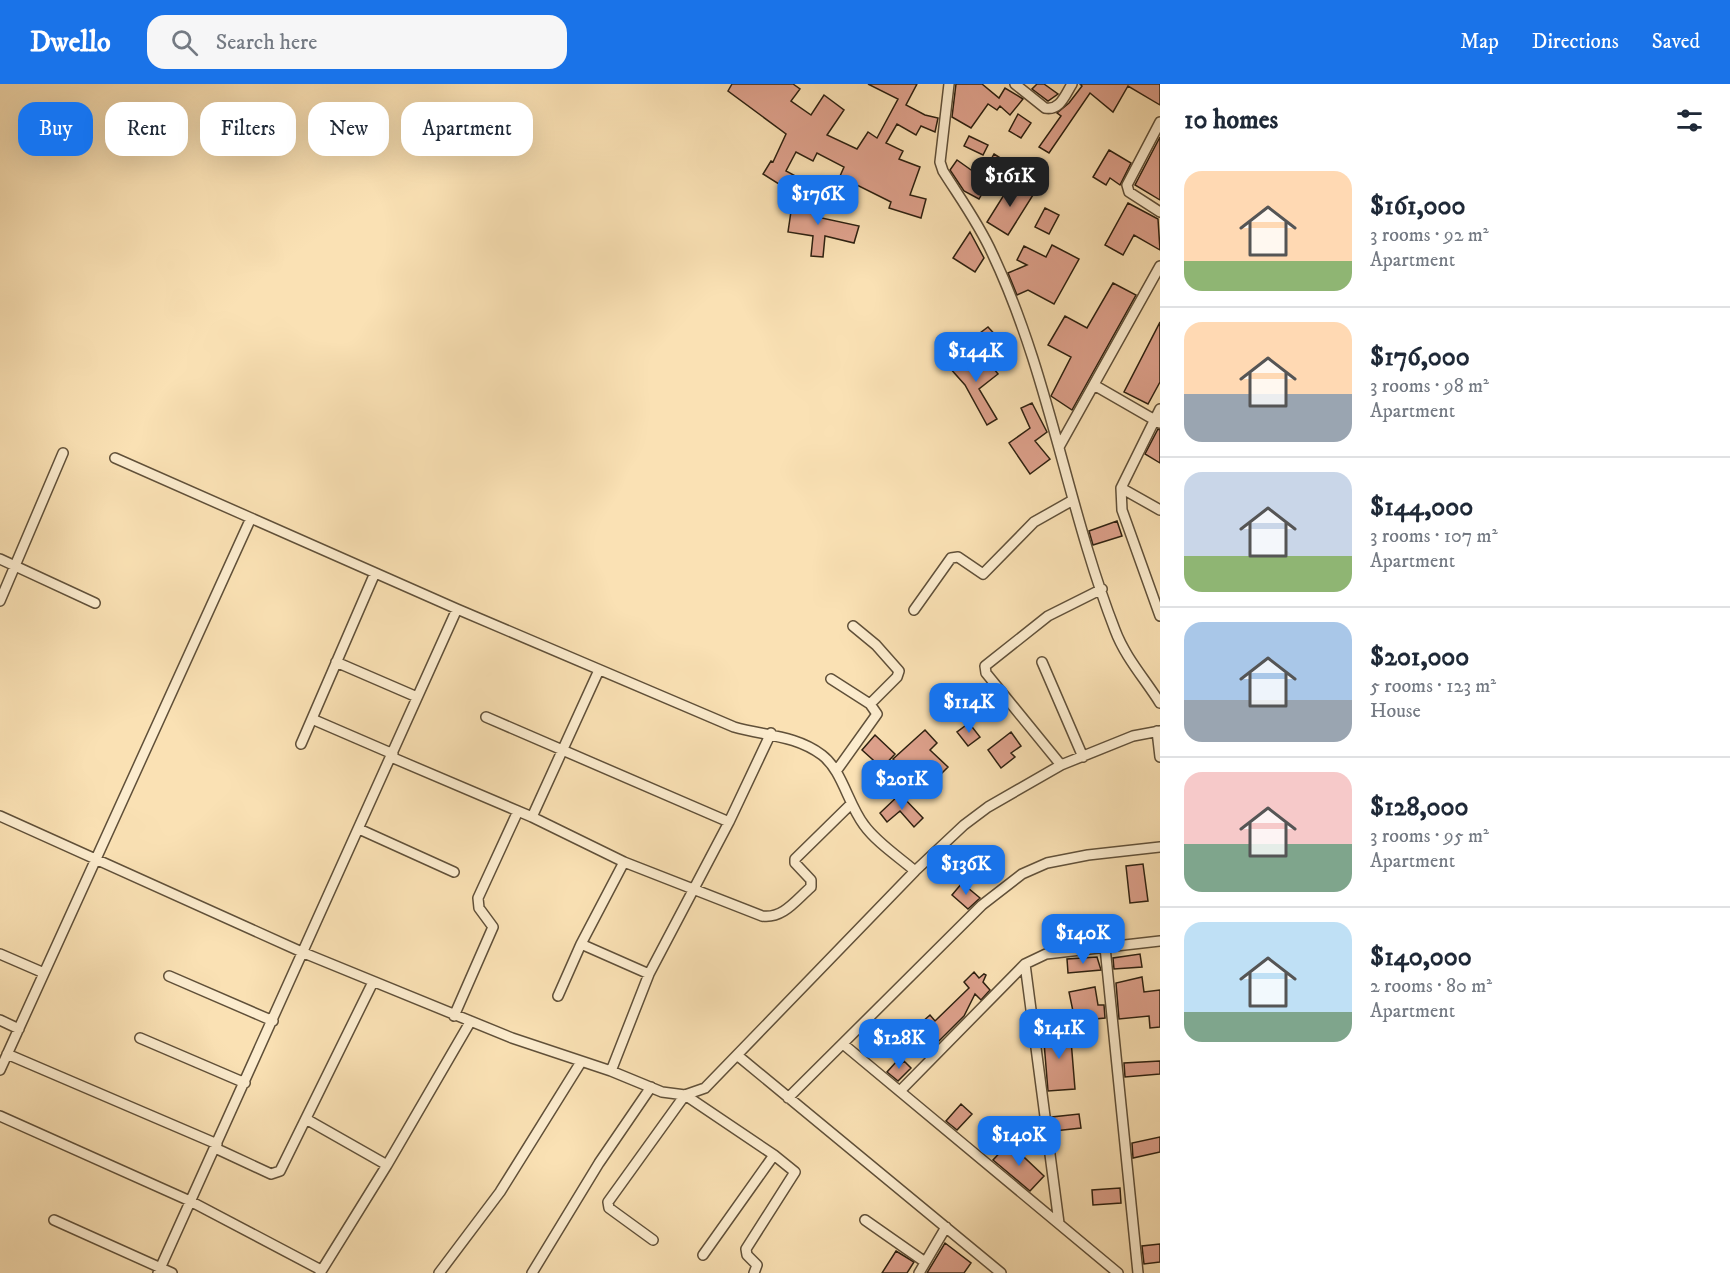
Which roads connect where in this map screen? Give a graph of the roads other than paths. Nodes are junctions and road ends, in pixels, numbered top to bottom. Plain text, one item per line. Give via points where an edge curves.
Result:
1 (950, 84) edge
2 (1015, 84) edge
3 (1072, 84) edge
4 (1160, 123) edge
5 (1160, 212) edge
6 (1160, 266) edge
7 (1094, 385) junction
8 (1160, 409) edge
9 (1157, 422) edge
10 (1059, 447) junction
11 (63, 453) dead end
12 (115, 458) dead end
13 (1121, 488) junction
14 (1073, 500) junction
15 (1160, 510) edge
16 (251, 518) junction
17 (0, 559) edge
18 (15, 566) junction
19 (375, 573) junction
20 (1102, 589) junction
21 (0, 601) edge
22 (94, 603) dead end
23 (457, 609) junction
24 (914, 610) dead end
25 (1160, 616) edge
26 (853, 626) dead end
27 (336, 662) junction
28 (1042, 662) dead end
29 (599, 670) junction
30 (831, 679) dead end
31 (417, 697) junction
32 (1160, 703) edge
33 (870, 704) junction
34 (486, 717) dead end
35 (312, 719) junction
36 (1158, 731) edge
37 (771, 733) junction
38 (301, 744) dead end
39 (562, 750) junction
40 (392, 756) junction
41 (1083, 757) junction
42 (1160, 757) edge
43 (1061, 765) junction
44 (837, 770) junction
45 (850, 805) junction
46 (518, 811) junction
47 (0, 816) edge
48 (532, 817) junction
49 (729, 822) junction
50 (359, 830) junction
51 (1160, 847) edge
52 (94, 859) junction
53 (624, 862) junction
54 (915, 871) junction
55 (454, 872) dead end
56 (694, 889) junction
57 (1160, 941) edge
58 (581, 944) junction
59 (1105, 946) junction
60 (304, 953) junction
61 (0, 954) edge
62 (1026, 964) junction
63 (44, 973) junction
64 (649, 974) junction
65 (169, 976) dead end
66 (373, 982) junction
67 (558, 996) dead end
68 (454, 1016) junction
69 (0, 1020) edge
70 (273, 1021) junction
71 (469, 1024) dead end
72 (19, 1029) junction
73 (141, 1038) dead end
74 (843, 1044) junction
75 (7, 1054) junction
76 (737, 1055) junction
77 (581, 1062) junction
78 (0, 1070) edge
79 (611, 1071) junction
80 (244, 1083) junction
81 (651, 1088) junction
82 (900, 1090) junction
83 (685, 1095) junction
84 (788, 1098) junction
85 (0, 1116) edge
86 (306, 1119) junction
87 (216, 1146) junction
88 (774, 1155) junction
89 (387, 1166) junction
90 (190, 1201) junction
91 (54, 1220) dead end
92 (866, 1220) dead end
93 (1059, 1223) junction
94 (946, 1227) junction
95 (653, 1240) dead end
96 (702, 1254) dead end
97 (925, 1262) junction
98 (160, 1270) edge
99 (320, 1272) edge
100 (172, 1273) edge
101 (439, 1273) edge
102 (532, 1273) edge
103 (754, 1273) edge
104 (919, 1273) edge
105 (1001, 1273) edge
106 (1118, 1273) edge
107 (1138, 1273) edge

1 - 10 street via 940,162 993,254
2 - 3 street via 1051,110
4 - 5 street via 1127,185 1130,192
6 - 7 street
7 - 9 street
7 - 10 street
8 - 9 street
9 - 13 street
10 - 14 street
11 - 18 street
12 - 16 street
13 - 15 street
13 - 25 street via 1122,510
14 - 20 street
14 - 24 street via 1034,522 983,574 958,557 951,558
16 - 19 street
16 - 52 street
17 - 18 street
18 - 21 street
18 - 22 street
19 - 23 street
19 - 27 street
20 - 32 street via 1115,631
20 - 43 street via 1048,616 985,666 986,673
23 - 29 street
23 - 31 street
26 - 33 street via 899,671
27 - 31 street
27 - 35 street
28 - 41 street
29 - 37 street via 734,727
29 - 39 street
30 - 33 street
31 - 40 street
33 - 44 street via 876,710 876,718
34 - 39 street
35 - 38 street
35 - 40 street
36 - 41 street via 1133,736
36 - 42 street
37 - 44 street via 805,745
37 - 49 street
39 - 48 street
39 - 49 street
40 - 46 street
40 - 50 street
41 - 43 street
43 - 54 street via 988,807
44 - 45 street
45 - 54 street via 865,828
45 - 56 street via 795,859 812,883 780,915 762,916
46 - 48 street
46 - 68 street via 478,898 479,908 493,927
47 - 52 street
48 - 53 street
49 - 56 street
50 - 55 street
50 - 60 street
51 - 74 street via 1047,863 1022,874 982,905
52 - 60 street
52 - 63 street
53 - 56 street
53 - 58 street
54 - 76 street
56 - 64 street
57 - 59 street
58 - 64 street
58 - 67 street
59 - 62 street via 1046,954
59 - 107 street
60 - 66 street
60 - 70 street
61 - 63 street
62 - 82 street
62 - 93 street
63 - 72 street
64 - 79 street
65 - 70 street
66 - 68 street
66 - 86 street
68 - 77 street
69 - 72 street
70 - 80 street
71 - 89 street
72 - 75 street
73 - 80 street
74 - 82 street
74 - 84 street
75 - 78 street
75 - 87 street
76 - 83 street via 705,1088
76 - 84 street
77 - 79 street
77 - 101 street via 500,1192
79 - 81 street
80 - 87 street
81 - 83 street
81 - 102 street via 592,1173
82 - 93 street
83 - 88 street
83 - 95 street via 608,1202 609,1208
84 - 94 street
85 - 90 street
86 - 87 street via 276,1173
86 - 89 street
87 - 90 street
88 - 96 street
88 - 103 street via 795,1172 746,1249 747,1256 757,1265
89 - 99 street
90 - 98 street
90 - 99 street
91 - 98 street
92 - 97 street
93 - 106 street
94 - 97 street
94 - 105 street
97 - 104 street
98 - 100 street

